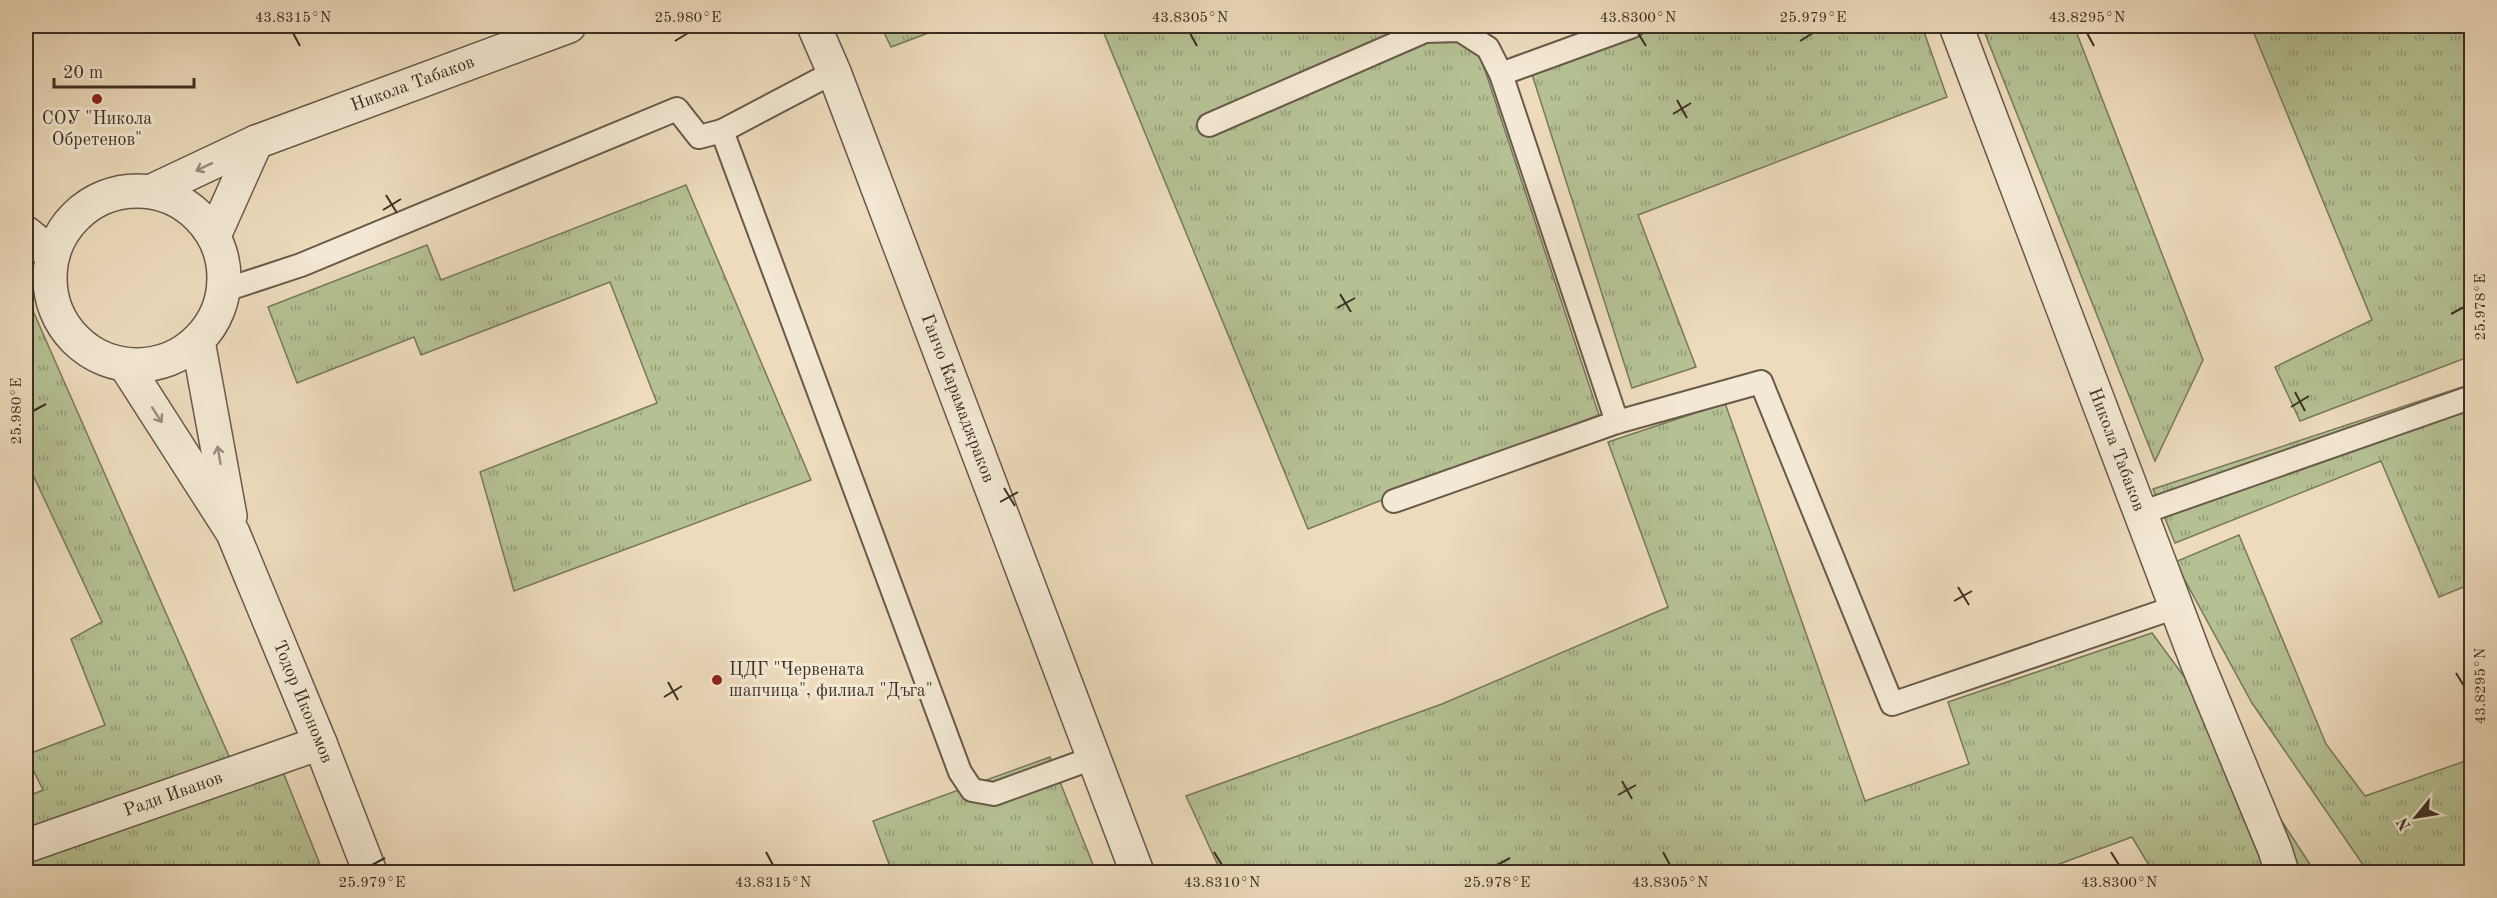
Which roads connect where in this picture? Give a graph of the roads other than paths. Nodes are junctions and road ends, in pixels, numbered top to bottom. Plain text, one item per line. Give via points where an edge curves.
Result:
1 (570, 26) edge
2 (814, 26) edge
3 (1633, 26) edge
4 (1956, 26) edge
5 (834, 72) junction
6 (1501, 74) junction
7 (1209, 125) dead end
8 (722, 131) junction
9 (256, 142) junction
10 (152, 191) junction
11 (26, 233) edge
12 (214, 236) junction
13 (53, 255) junction
14 (225, 290) junction
15 (198, 341) junction
16 (126, 366) junction
17 (2472, 397) edge
18 (1617, 422) junction
19 (1394, 501) dead end
20 (2141, 513) junction
21 (233, 533) junction
22 (2176, 607) junction
23 (320, 743) junction
24 (1093, 758) junction
25 (26, 846) edge
26 (370, 873) edge
27 (1137, 873) edge
28 (2282, 873) edge

1 - 9 street, Никола Табаков
2 - 5 street, Ганчо Карамаджраков
3 - 6 lane
4 - 20 street, Никола Табаков
5 - 8 lane
5 - 24 street, Ганчо Карамаджраков
6 - 7 lane via 1488,48 1460,30 1425,31
6 - 18 lane
8 - 14 lane via 699,137 677,109 301,265
8 - 24 lane via 960,772 972,790 994,794
9 -> 10 street, Никола Табаков
9 - 12 street
10 - 12 street via 181,202
10 - 13 street via 102,197 77,213 57,241
11 - 13 street
12 - 14 street via 223,265
13 - 16 street via 50,294 60,322 80,346
14 - 15 street via 216,316
15 - 16 street via 173,358
21 -> 15 street
16 -> 21 street
17 - 20 lane
18 - 19 lane
18 - 22 lane via 1761,382 1892,704
20 - 22 street, Никола Табаков
21 - 23 street, Тодор Икономов
22 - 28 street, Никола Табаков
23 - 25 street, Ради Иванов
23 - 26 street, Тодор Икономов
24 - 27 street, Ганчо Карамаджраков

